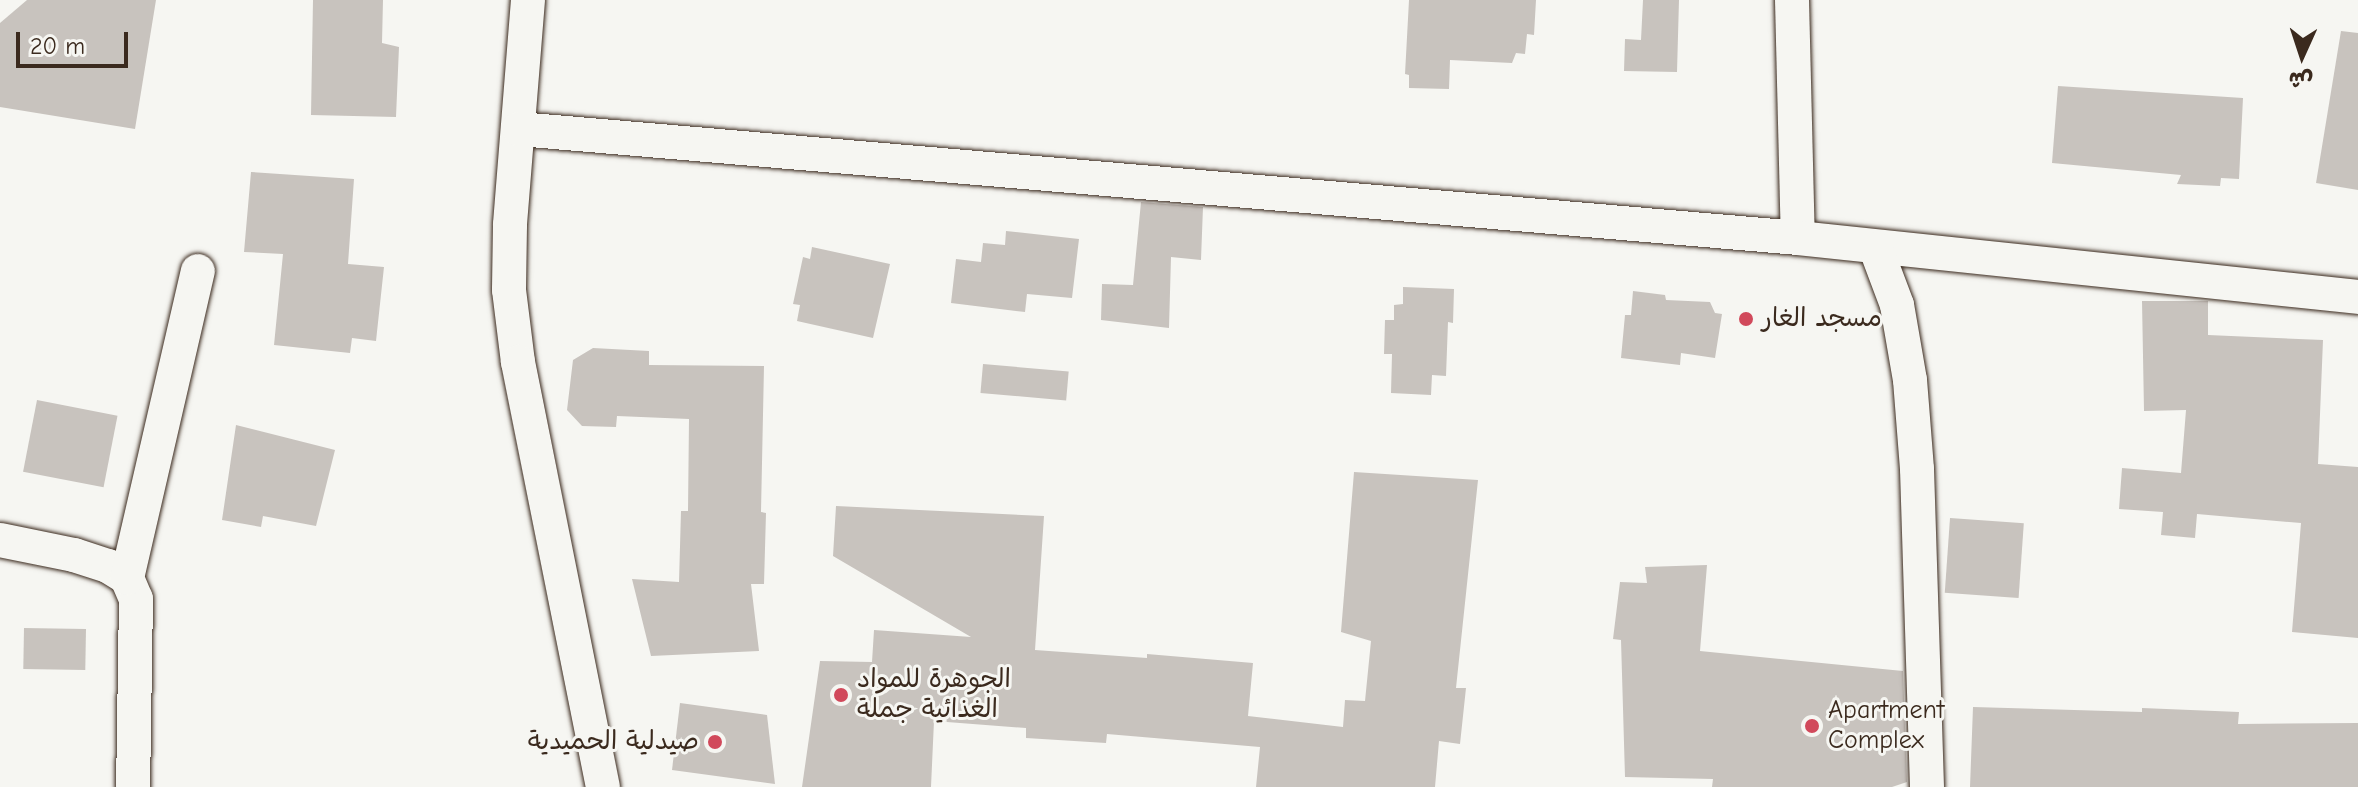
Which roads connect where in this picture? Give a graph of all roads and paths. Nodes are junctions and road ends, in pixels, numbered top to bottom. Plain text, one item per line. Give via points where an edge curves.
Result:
1 (528, 0) edge
2 (1792, 0) edge
3 (519, 129) junction
4 (1798, 238) junction
5 (1876, 249) junction
6 (198, 271) dead end
7 (2358, 297) edge
8 (0, 540) edge
9 (127, 578) junction
10 (133, 787) edge
11 (603, 787) edge
12 (1927, 787) edge

1 - 3 street
2 - 4 street
3 - 4 street
3 - 11 street via 509,290 518,362
4 - 5 street
5 - 7 street
5 - 12 street via 1897,305 1911,395
6 - 9 street
8 - 9 street via 74,555
9 - 10 street via 136,599

